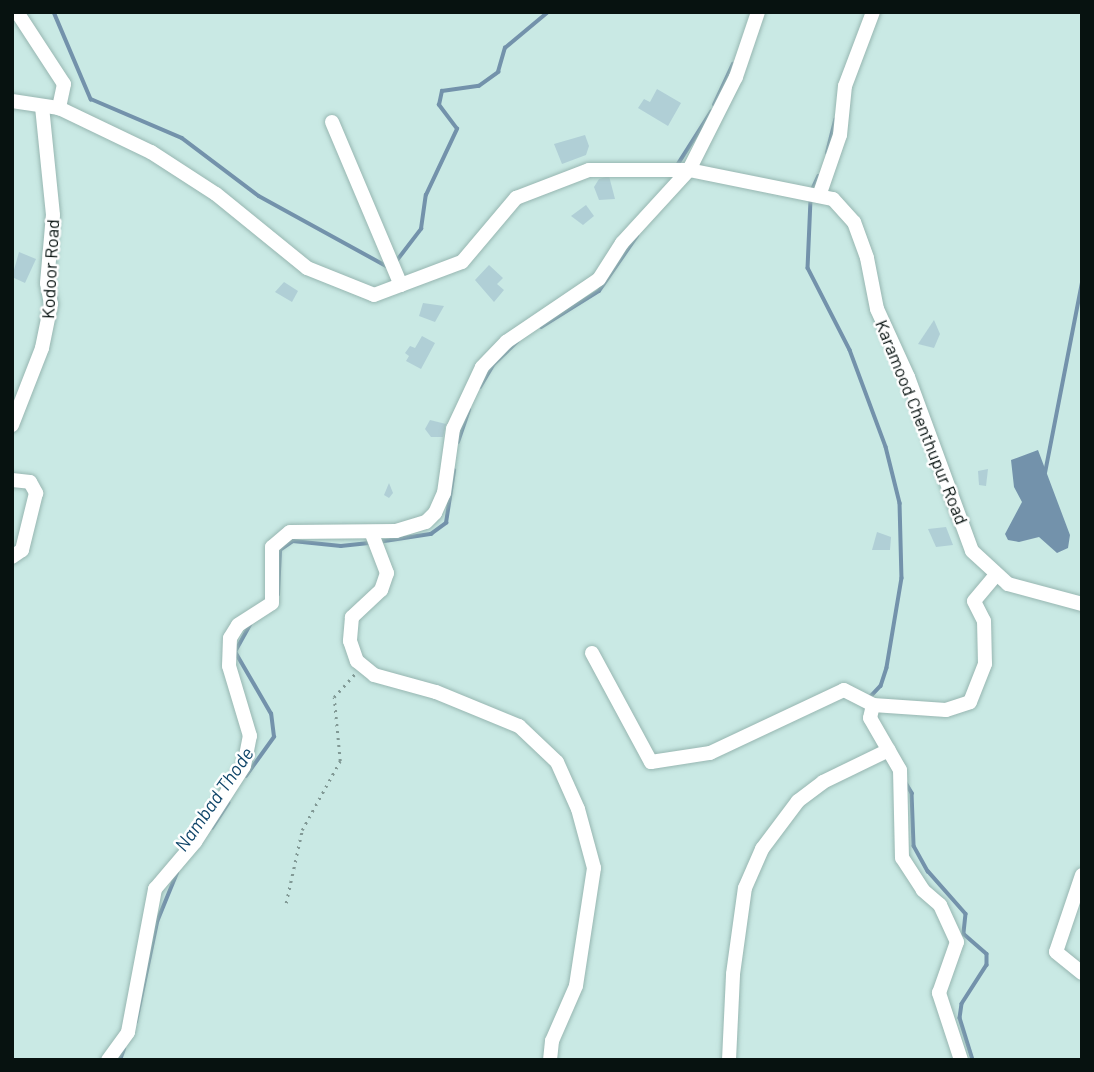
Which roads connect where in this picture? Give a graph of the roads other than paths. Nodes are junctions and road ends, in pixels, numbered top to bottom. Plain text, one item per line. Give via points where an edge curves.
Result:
1 (17, 12) edge
2 (758, 12) edge
3 (873, 12) edge
4 (12, 101) edge
5 (42, 107) junction
6 (59, 108) junction
7 (332, 122) dead end
8 (685, 170) junction
9 (814, 195) junction
10 (401, 285) junction
11 (12, 425) edge
12 (12, 480) edge
13 (372, 534) junction
14 (12, 557) edge
15 (997, 574) junction
16 (1082, 604) edge
17 (592, 653) dead end
18 (880, 706) junction
19 (888, 750) junction
20 (1082, 875) edge
21 (1082, 973) edge
22 (108, 1060) edge
23 (550, 1060) edge
24 (729, 1060) edge
25 (961, 1060) edge

1 - 6 street via 64,84
2 - 8 street via 736,77
3 - 9 street via 845,86 840,135
4 - 5 street
5 - 6 street
5 - 11 street, Kodoor Road via 53,215 47,283 51,304 42,348
6 - 10 street via 151,152 216,194 307,268 374,295
7 - 10 street
8 - 9 street
8 - 10 street via 589,170 516,198 462,262
8 - 13 street via 622,243 599,279 506,342 482,367 453,429 444,493 435,513 426,522
9 - 15 street, Karamood Chenthupur Road via 833,199 854,222 877,309 908,377 972,551
12 - 14 street via 30,482 36,493 23,550
13 - 22 street via 290,532 278,537 272,547 272,603 238,625 230,638 229,666 250,736 244,766 195,842 155,889 128,1032
13 - 23 street via 387,573 381,590 352,617 352,653 374,675 507,718 557,762 578,809 594,868 576,986 552,1041
15 - 16 street, Karamood Chenthupur Road via 1009,584
15 - 18 street via 974,601 984,621 985,664 981,684 970,702 946,709
17 - 18 street via 651,762 710,753 844,690
18 - 19 street via 870,718
19 - 24 street via 814,788 798,801 762,849 745,888 733,974
19 - 25 street via 900,770 902,858 923,890 940,905 957,942 939,993
20 - 21 street via 1056,952

